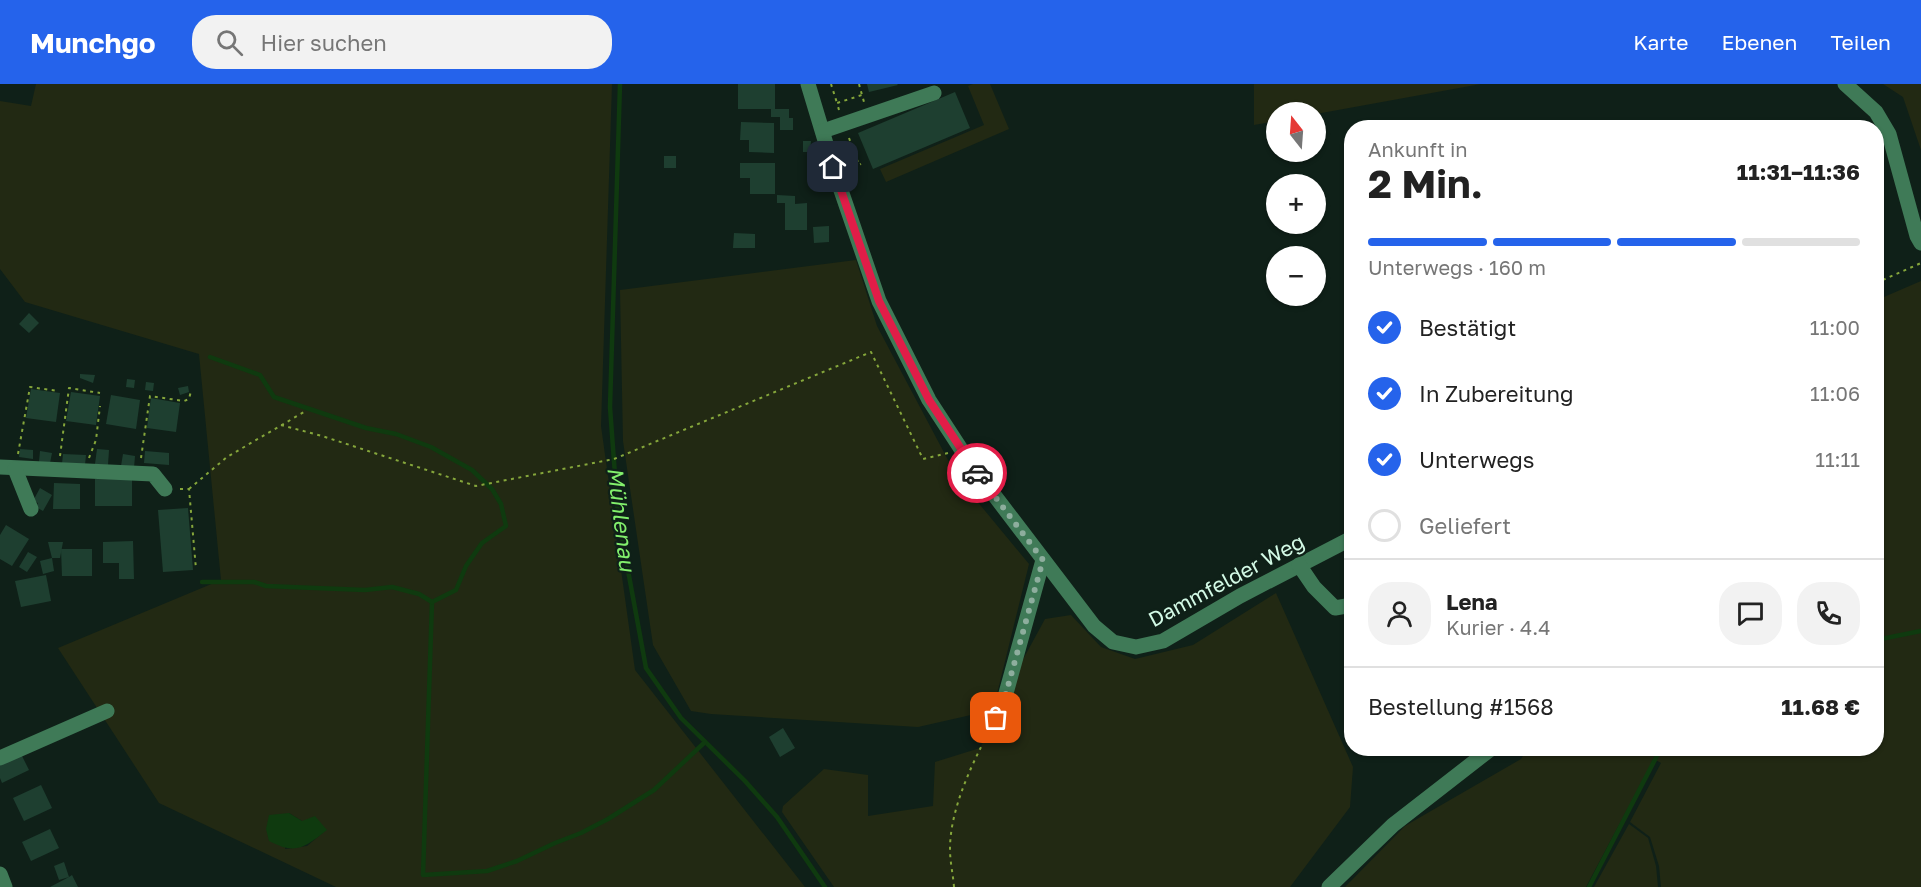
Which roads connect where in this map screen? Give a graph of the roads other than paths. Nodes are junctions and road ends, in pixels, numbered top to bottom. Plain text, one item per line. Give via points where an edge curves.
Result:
1 (807, 84) edge
2 (1845, 84) edge
3 (934, 93) dead end
4 (1881, 120) edge
5 (1884, 126) edge
6 (823, 131) junction
7 (1921, 243) edge
8 (8, 468) edge
9 (165, 489) road end
10 (31, 509) dead end
11 (1344, 542) edge
12 (1043, 560) junction
13 (1299, 565) junction
14 (1344, 606) edge
15 (107, 711) dead end
16 (989, 731) road end
17 (1482, 756) edge
18 (0, 758) edge
19 (0, 874) edge
20 (5, 887) edge
21 (1329, 887) edge

1 - 6 street, Dammfelder Weg
2 - 4 street
3 - 6 street
5 - 7 street
6 - 12 street, Dammfelder Weg via 879,301 929,400
8 - 9 street via 153,474
8 - 10 street
11 - 13 street, Dammfelder Weg
12 - 13 street, Dammfelder Weg via 1094,626 1113,642 1136,647 1163,641
12 - 16 street via 1003,704
13 - 14 street via 1335,608
15 - 18 street
17 - 21 street via 1393,825
19 - 20 street

